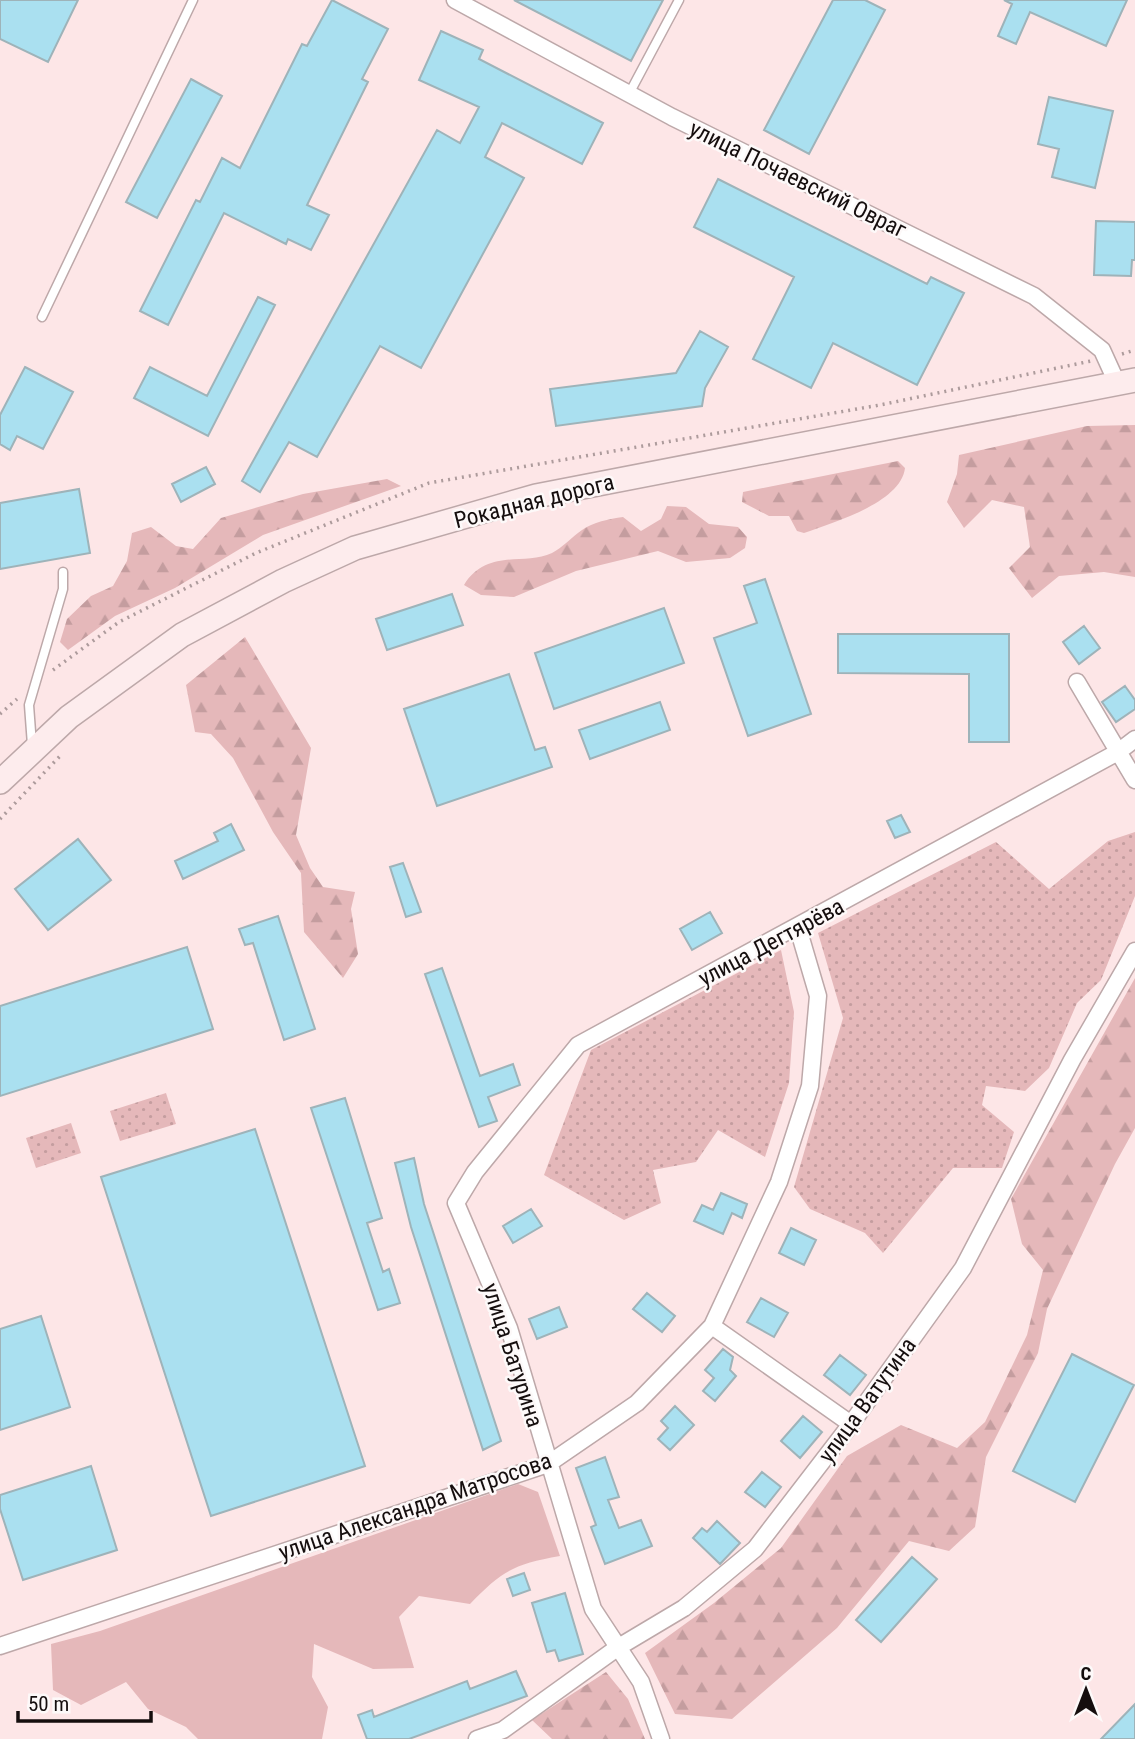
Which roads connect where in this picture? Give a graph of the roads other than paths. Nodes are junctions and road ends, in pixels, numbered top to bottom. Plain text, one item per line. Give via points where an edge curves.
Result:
1 (193, 0) edge
2 (455, 0) edge
3 (678, 0) edge
4 (630, 92) junction
5 (42, 317) dead end
6 (1126, 382) edge
7 (63, 572) dead end
8 (1077, 682) dead end
9 (1135, 738) edge
10 (33, 751) junction
11 (1118, 752) junction
12 (1135, 780) edge
13 (0, 782) edge
14 (798, 928) junction
15 (1135, 951) edge
16 (456, 1203) joint
17 (712, 1326) junction
18 (851, 1424) junction
19 (548, 1464) junction
20 (0, 1646) edge
21 (617, 1648) junction
22 (477, 1739) edge
23 (661, 1739) edge

1 - 5 lane
2 - 4 street, улица Почаевский Овраг
3 - 4 lane
4 - 6 street, улица Почаевский Овраг via 1034,296 1102,349
6 - 10 main road, Рокадная дорога via 536,496 355,548 182,635 69,717
7 - 10 lane via 63,590 29,705
8 - 11 street
9 - 11 street, улица Дегтярёва
10 - 13 main road, Рокадная дорога
11 - 12 street
11 - 14 street, улица Дегтярёва
14 - 16 street, улица Дегтярёва via 578,1045 475,1172
14 - 17 street, улица Александра Матросова via 818,996 810,1086 779,1182
15 - 18 street, улица Ватутина via 963,1268
16 - 19 street, улица Батурина via 509,1328
17 - 18 street
17 - 19 street, улица Александра Матросова via 637,1404
18 - 21 street, улица Ватутина via 755,1549 684,1608
19 - 20 street, улица Александра Матросова
19 - 21 street, улица Батурина via 593,1609
21 - 22 street, улица Ватутина via 503,1730
21 - 23 street, улица Батурина via 641,1682

